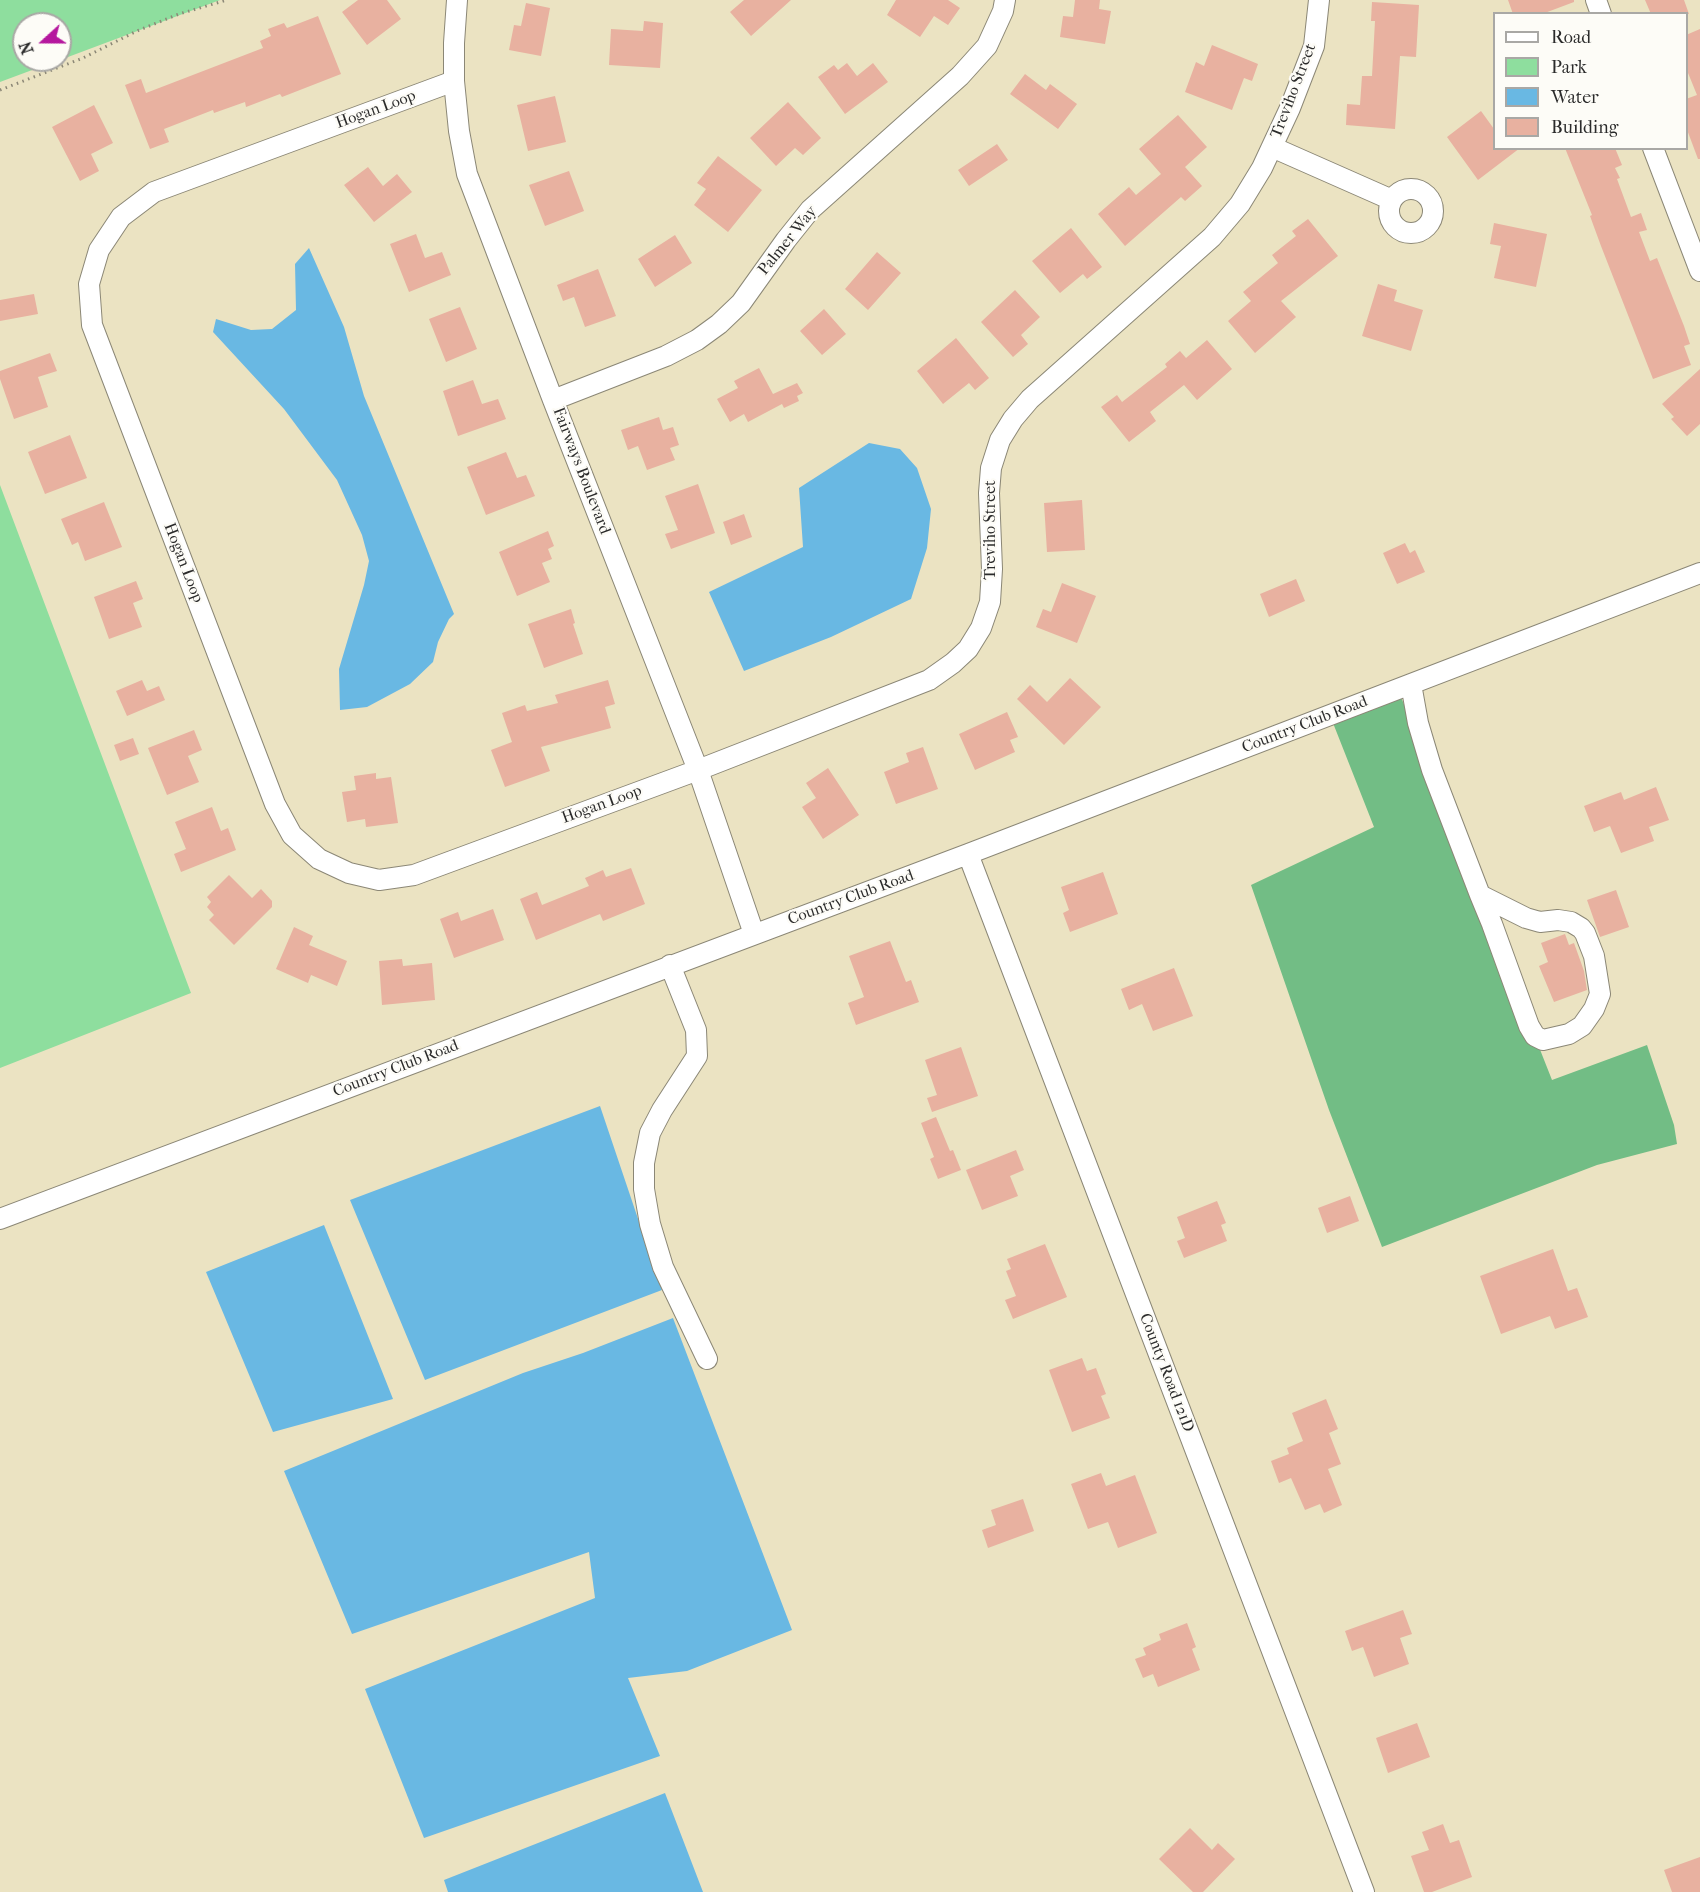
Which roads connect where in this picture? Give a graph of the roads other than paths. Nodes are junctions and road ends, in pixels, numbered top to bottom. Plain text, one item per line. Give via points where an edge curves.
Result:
1 (457, 0) edge
2 (1005, 0) edge
3 (1319, 0) edge
4 (454, 81) junction
5 (1272, 147) junction
6 (1654, 150) edge
7 (1392, 200) dead end
8 (1692, 226) edge
9 (1700, 271) edge
10 (553, 400) junction
11 (1700, 573) edge
12 (1411, 684) junction
13 (698, 770) junction
14 (968, 854) junction
15 (1480, 895) junction
16 (754, 934) junction
17 (670, 965) junction
18 (0, 1219) edge
19 (707, 1359) dead end
20 (1364, 1892) edge

1 - 4 street, Fairways Boulevard
2 - 10 street, Palmer Way via 1004,11 987,46 960,76 810,210 741,303 719,324 666,356
3 - 5 street, Treviho Street via 1314,46
4 - 10 street, Fairways Boulevard via 467,174
4 - 13 street, Hogan Loop via 154,192 121,218 99,250 89,284 92,324 275,804 292,835 319,859 350,873 380,880 414,875
5 - 7 street, Treviho Street
5 - 13 street, Treviho Street via 1240,204 1212,237 1030,399 1000,440 991,468 989,493 993,569 990,602 968,649 929,680
6 - 8 street
8 - 9 street
10 - 13 street, Fairways Boulevard
11 - 12 street, Country Club Road
12 - 14 street, Country Club Road
12 - 15 street via 1432,770
13 - 16 street, Fairways Boulevard
14 - 16 street, Country Club Road
14 - 20 street, County Road 121D
15 - 15 street via 1535,1036 1543,1040 1556,1038 1582,1026 1600,994 1594,956 1585,933 1570,922 1526,918
16 - 17 street, Country Club Road
17 - 18 street, Country Club Road
17 - 19 street via 696,1030 697,1056 650,1133 644,1189 663,1267

